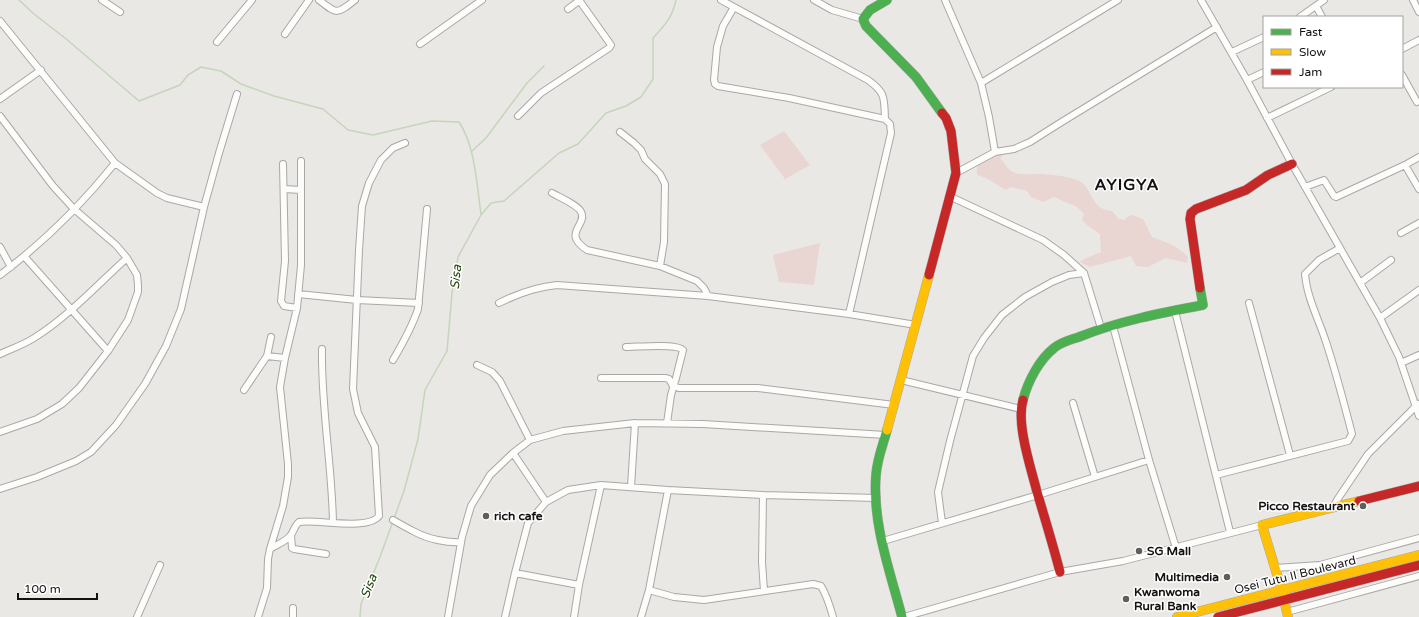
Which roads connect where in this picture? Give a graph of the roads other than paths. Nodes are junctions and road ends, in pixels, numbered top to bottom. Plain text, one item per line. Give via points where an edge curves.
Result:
1 (102, 0) edge
2 (251, 0) edge
3 (309, 0) edge
4 (319, 0) edge
5 (354, 0) edge
6 (482, 0) edge
7 (580, 0) edge
8 (721, 0) edge
9 (814, 0) edge
10 (887, 0) edge
11 (945, 0) edge
12 (1118, 0) edge
13 (1201, 0) edge
14 (1324, 0) edge
15 (1413, 0) edge
16 (1316, 6) junction
17 (734, 7) junction
18 (568, 9) dead end
19 (120, 12) dead end
20 (1419, 12) edge
21 (1301, 16) edge
22 (1321, 16) edge
23 (863, 19) junction
24 (0, 21) edge
25 (1217, 27) junction
26 (285, 34) dead end
27 (1263, 37) edge
28 (1419, 40) edge
29 (217, 42) dead end
30 (420, 44) dead end
31 (1403, 48) edge
32 (1232, 52) junction
33 (41, 70) junction
34 (1263, 72) edge
35 (1403, 77) edge
36 (1247, 80) junction
37 (981, 83) junction
38 (1329, 88) edge
39 (237, 94) dead end
40 (0, 99) edge
41 (1417, 102) dead end
42 (518, 116) dead end
43 (1267, 118) junction
44 (1, 119) edge
45 (885, 119) junction
46 (620, 132) dead end
47 (405, 143) dead end
48 (995, 152) junction
49 (1419, 157) edge
50 (302, 161) dead end
51 (115, 163) junction
52 (283, 164) dead end
53 (1292, 164) junction
54 (1405, 165) junction
55 (956, 173) junction
56 (1305, 187) junction
57 (284, 189) junction
58 (1419, 189) edge
59 (301, 190) junction
60 (552, 193) dead end
61 (949, 196) junction
62 (204, 207) junction
63 (74, 209) junction
64 (427, 209) dead end
65 (1419, 223) edge
66 (1401, 233) dead end
67 (0, 247) edge
68 (1340, 248) junction
69 (24, 256) junction
70 (127, 258) junction
71 (1391, 260) dead end
72 (660, 266) junction
73 (11, 267) junction
74 (1084, 273) junction
75 (0, 275) edge
76 (1360, 283) junction
77 (1419, 290) edge
78 (298, 294) junction
79 (708, 296) junction
80 (357, 300) junction
81 (419, 303) junction
82 (499, 303) dead end
83 (1250, 303) dead end
84 (296, 308) junction
85 (71, 310) junction
86 (1175, 311) junction
87 (849, 314) junction
88 (1380, 318) junction
89 (916, 324) junction
90 (1113, 326) junction
91 (1101, 328) junction
92 (271, 337) dead end
93 (626, 347) dead end
94 (322, 349) dead end
95 (108, 351) junction
96 (0, 354) edge
97 (1419, 355) edge
98 (267, 356) junction
99 (284, 358) junction
100 (393, 360) dead end
101 (1401, 363) junction
102 (477, 365) dead end
103 (601, 378) dead end
104 (901, 380) junction
105 (673, 386) junction
106 (244, 390) dead end
107 (962, 395) junction
108 (1073, 403) dead end
109 (894, 405) junction
110 (1417, 405) edge
111 (1021, 409) junction
112 (1419, 416) edge
113 (635, 423) junction
114 (667, 423) junction
115 (0, 432) edge
116 (886, 435) junction
117 (530, 440) junction
118 (513, 453) junction
119 (1290, 455) junction
120 (1150, 460) junction
121 (1216, 475) junction
122 (1095, 477) junction
123 (601, 485) junction
124 (1419, 486) edge
125 (631, 487) junction
126 (0, 489) edge
127 (668, 490) junction
128 (763, 495) junction
129 (1038, 495) junction
130 (877, 498) junction
131 (546, 502) junction
132 (1334, 506) junction
133 (393, 520) dead end
134 (333, 523) junction
135 (942, 523) junction
136 (1262, 525) junction
137 (1230, 532) junction
138 (291, 535) junction
139 (1419, 538) edge
140 (883, 541) junction
141 (462, 542) junction
142 (1176, 548) junction
143 (270, 549) junction
144 (326, 554) dead end
145 (1419, 555) edge
146 (160, 565) dead end
147 (1419, 565) edge
148 (1275, 568) junction
149 (515, 572) junction
150 (1060, 572) junction
151 (1419, 576) edge
152 (580, 585) junction
153 (649, 590) junction
154 (764, 591) junction
155 (1283, 595) junction
156 (293, 608) dead end
157 (1288, 614) edge
158 (137, 617) edge
159 (258, 617) edge
160 (293, 617) edge
161 (448, 617) edge
162 (505, 617) edge
163 (574, 617) edge
164 (641, 617) edge
165 (833, 617) edge
166 (903, 617) edge
167 (1177, 617) edge
168 (1218, 617) edge

1 - 19 street
2 - 29 street
3 - 26 street
4 - 5 street via 334,11 343,10
6 - 30 street
7 - 18 street
7 - 42 street via 612,45 541,93
8 - 17 street
9 - 23 street via 832,10
10 - 23 main road via 870,9
11 - 37 street
12 - 37 street
13 - 25 street
14 - 16 street
15 - 20 street
16 - 21 street
16 - 22 street
17 - 45 street via 877,86 884,100
17 - 45 street via 723,26 717,47 715,84
23 - 55 main road via 872,33 916,77 946,118 951,131
24 - 33 street
25 - 32 street
25 - 48 street via 1030,142 1014,149
27 - 32 street
28 - 31 street
32 - 36 street
33 - 40 street
33 - 51 street
34 - 36 street
35 - 41 street
36 - 43 street
37 - 48 street
38 - 43 street
39 - 62 street
43 - 53 street
44 - 63 street
45 - 87 street via 890,124 891,133
46 - 72 street via 641,150 665,184 664,242
47 - 80 street via 393,148 381,160 369,182 362,206
48 - 55 street
49 - 54 street
50 - 59 street
51 - 62 street via 162,196
51 - 63 street
52 - 57 street
53 - 56 street
53 - 86 main road via 1268,175 1246,190 1191,213 1203,305
54 - 56 street via 1336,197 1324,180
54 - 58 street
55 - 61 main road
56 - 68 street
57 - 59 street
57 - 84 street via 285,261 281,301 284,306
59 - 78 street via 301,265
60 - 72 street via 582,212 576,238 587,250
61 - 74 street via 1043,240
61 - 89 main road
62 - 126 street via 181,309 166,346 136,399 116,425 85,457
63 - 69 street
63 - 70 street via 116,245
64 - 81 street
65 - 66 street
67 - 73 street
68 - 76 street
68 - 119 street via 1319,260 1305,274 1305,281 1326,341 1352,434 1348,441
69 - 73 street
69 - 85 street
70 - 85 street
70 - 95 street via 137,275 138,292 128,320
71 - 76 street
72 - 79 street via 697,281
73 - 75 street
74 - 91 street
74 - 107 street via 1069,275 1052,282 1025,297 1002,315 973,356
76 - 88 street
77 - 88 street
78 - 80 street
78 - 84 street
79 - 82 street via 557,285 544,286
79 - 87 street
80 - 81 street
80 - 134 street via 353,389 358,413 375,447 379,516 372,522
81 - 100 street via 414,321
83 - 119 street
84 - 99 street
85 - 95 street
85 - 96 street via 35,338
86 - 90 main road
86 - 121 street
87 - 89 street
88 - 101 street
89 - 104 main road
90 - 91 main road
90 - 120 street
91 - 111 main road via 1054,348 1032,377
92 - 98 street
93 - 105 street via 682,348 683,353
94 - 134 street
95 - 115 street via 79,388 62,404 37,419
97 - 101 street
98 - 99 street
98 - 106 street
99 - 143 street via 280,387 288,477 283,506
101 - 110 street
102 - 117 street via 492,372 500,381
103 - 105 street via 666,378 670,379
104 - 107 street
104 - 109 main road
105 - 109 street via 691,389 758,388
105 - 114 street
107 - 111 street
107 - 135 street via 938,492
108 - 122 street
109 - 116 main road
110 - 112 street
110 - 132 street via 1368,454
111 - 129 main road via 1022,432
113 - 114 street
113 - 117 street via 563,431
113 - 125 street
114 - 116 street
116 - 130 main road via 879,456
117 - 118 street
118 - 131 street
118 - 141 street via 490,475 472,506
119 - 121 street
120 - 122 street
120 - 142 street
121 - 137 street
122 - 129 street
123 - 125 street
123 - 131 street via 568,490
123 - 152 street
124 - 132 main road
125 - 127 street
127 - 128 street
127 - 153 street
128 - 130 street
128 - 154 street
129 - 135 street
129 - 150 main road
130 - 140 main road
131 - 149 street via 528,523
132 - 136 main road
133 - 141 street via 419,534
134 - 138 street via 299,522
135 - 140 street
136 - 137 street
136 - 148 main road
137 - 142 street
138 - 143 street
138 - 144 street via 294,549
139 - 148 street via 1320,565
140 - 166 main road
141 - 161 street
142 - 150 street
143 - 159 street via 266,588
145 - 155 main road, Osei Tutu II Boulevard
146 - 158 street
147 - 155 main road, Osei Tutu II Boulevard
148 - 155 main road
149 - 152 street
149 - 162 street
150 - 166 street
151 - 157 street
152 - 163 street
153 - 154 street via 674,597 704,600
153 - 164 street
154 - 165 street via 813,584 821,586
155 - 157 main road
155 - 167 main road, Osei Tutu II Boulevard
155 - 168 main road, Osei Tutu II Boulevard
156 - 160 street

